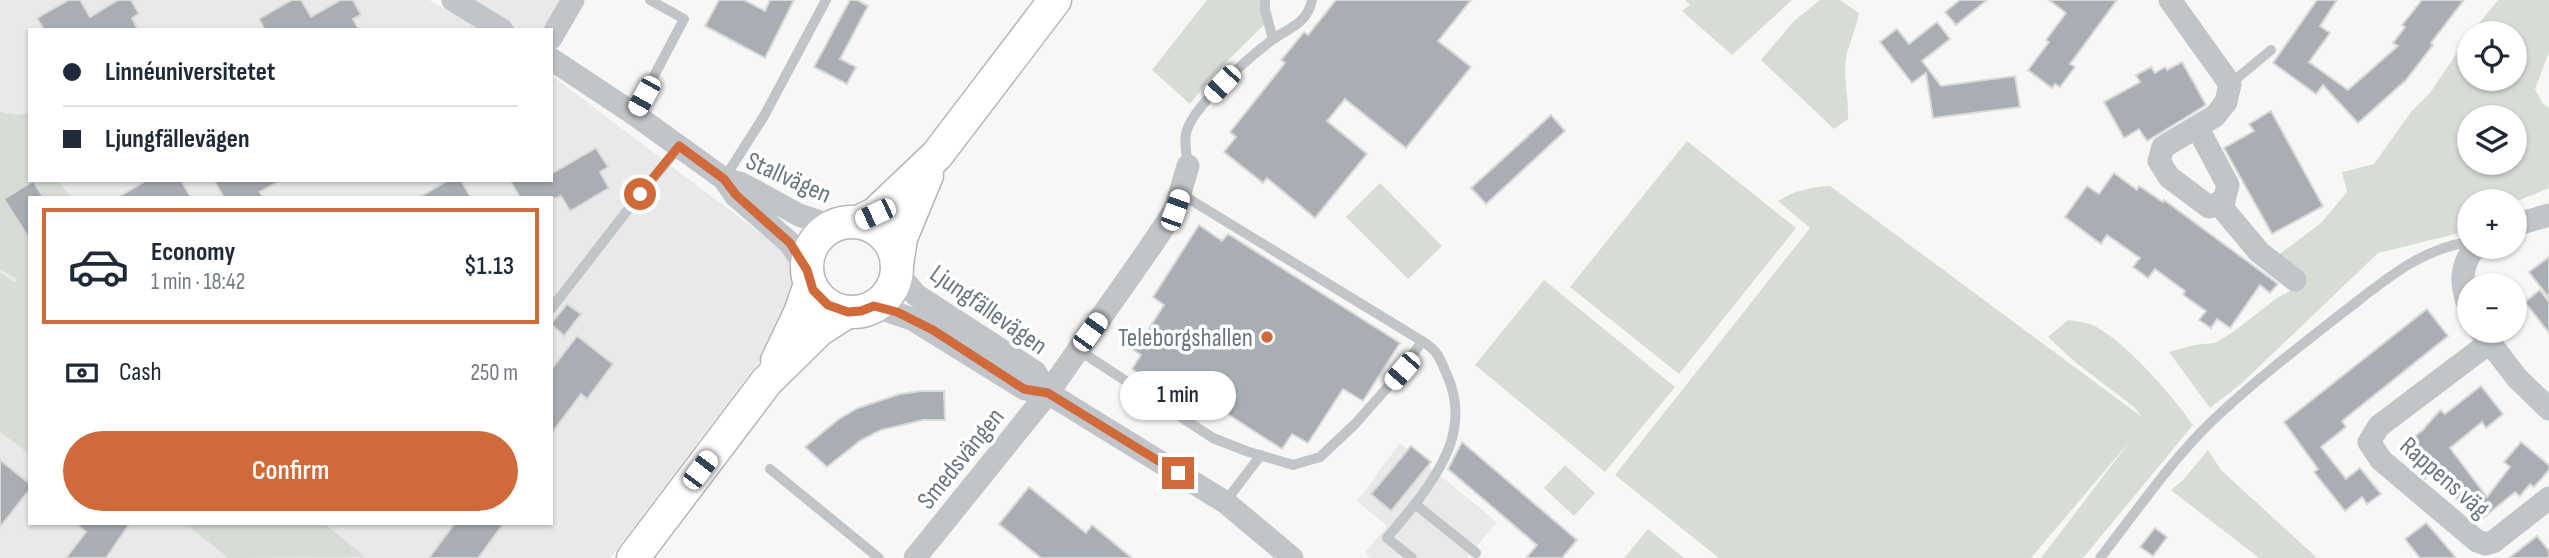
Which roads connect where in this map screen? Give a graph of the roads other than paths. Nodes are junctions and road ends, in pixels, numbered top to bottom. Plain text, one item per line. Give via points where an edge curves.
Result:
1 (453, 0) edge
2 (573, 0) edge
3 (650, 0) edge
4 (826, 0) edge
5 (1055, 0) edge
6 (1265, 0) edge
7 (1312, 0) edge
8 (2170, 0) edge
9 (499, 28) edge
10 (553, 35) edge
11 (1273, 39) junction
12 (2271, 50) dead end
13 (553, 61) edge
14 (2230, 84) junction
15 (634, 114) junction
16 (2197, 127) junction
17 (679, 146) junction
18 (937, 155) junction
19 (1188, 166) joint
20 (724, 179) junction
21 (1181, 194) junction
22 (2218, 203) junction
23 (2549, 215) edge
24 (2527, 221) edge
25 (845, 224) junction
26 (2457, 245) edge
27 (897, 268) junction
28 (808, 277) junction
29 (2295, 280) dead end
30 (553, 306) edge
31 (861, 309) junction
32 (1422, 341) junction
33 (2478, 343) edge
34 (2490, 343) edge
35 (1077, 349) junction
36 (767, 381) junction
37 (1048, 393) junction
38 (2549, 409) edge
39 (1261, 455) junction
40 (770, 469) dead end
41 (2549, 498) edge
42 (1225, 502) junction
43 (1415, 504) junction
44 (1476, 553) dead end
45 (633, 558) edge
46 (879, 558) edge
47 (915, 558) edge
48 (1292, 558) edge
49 (1412, 558) edge
50 (2101, 558) edge

1 - 9 street
2 - 10 street
3 - 15 lane via 684,19
4 - 20 lane via 764,117
5 - 18 main road
6 - 11 lane
7 - 11 lane via 1299,25
8 - 14 street
11 - 19 lane via 1199,109 1186,133
12 - 14 lane
13 - 15 street, Stallvägen
14 - 16 street via 2221,109
15 - 17 street, Stallvägen
16 - 22 street via 2228,185 2224,201
16 - 22 street via 2163,147 2159,161 2169,177 2209,206
17 - 20 street, Stallvägen
17 - 30 lane
18 - 25 main road via 875,214
18 - 27 main road via 908,216
19 - 21 street, Smedsvängen
20 - 25 street, Stallvägen via 789,210
20 - 28 street, Stallvägen via 790,243
21 - 32 lane
21 - 35 street, Smedsvängen via 1175,210
22 - 29 street via 2259,252
23 - 24 street
25 - 27 main road via 873,227 885,236 894,249
25 - 28 main road via 813,243
26 - 50 lane via 2433,251 2401,269 2252,386 2175,462
27 - 31 main road via 891,290
27 - 37 street, Ljungfällevägen via 916,295 1035,372
28 - 31 main road via 817,296 828,305
28 - 36 main road via 800,313
31 - 36 main road via 819,330
31 - 37 street, Ljungfällevägen via 912,318 1024,389
32 - 39 lane via 1363,416 1320,457 1293,465
32 - 43 lane via 1436,350 1454,392 1454,436 1438,474
33 - 41 street, Rappens väg via 2379,426 2369,442 2381,460 2486,544
34 - 38 street
35 - 37 street, Smedsvängen
35 - 39 lane via 1213,438
36 - 45 main road
37 - 42 street, Ljungfällevägen
37 - 47 street, Smedsvängen
39 - 42 lane
40 - 46 lane
42 - 48 street, Ljungfällevägen
43 - 44 lane
43 - 49 lane via 1387,538

